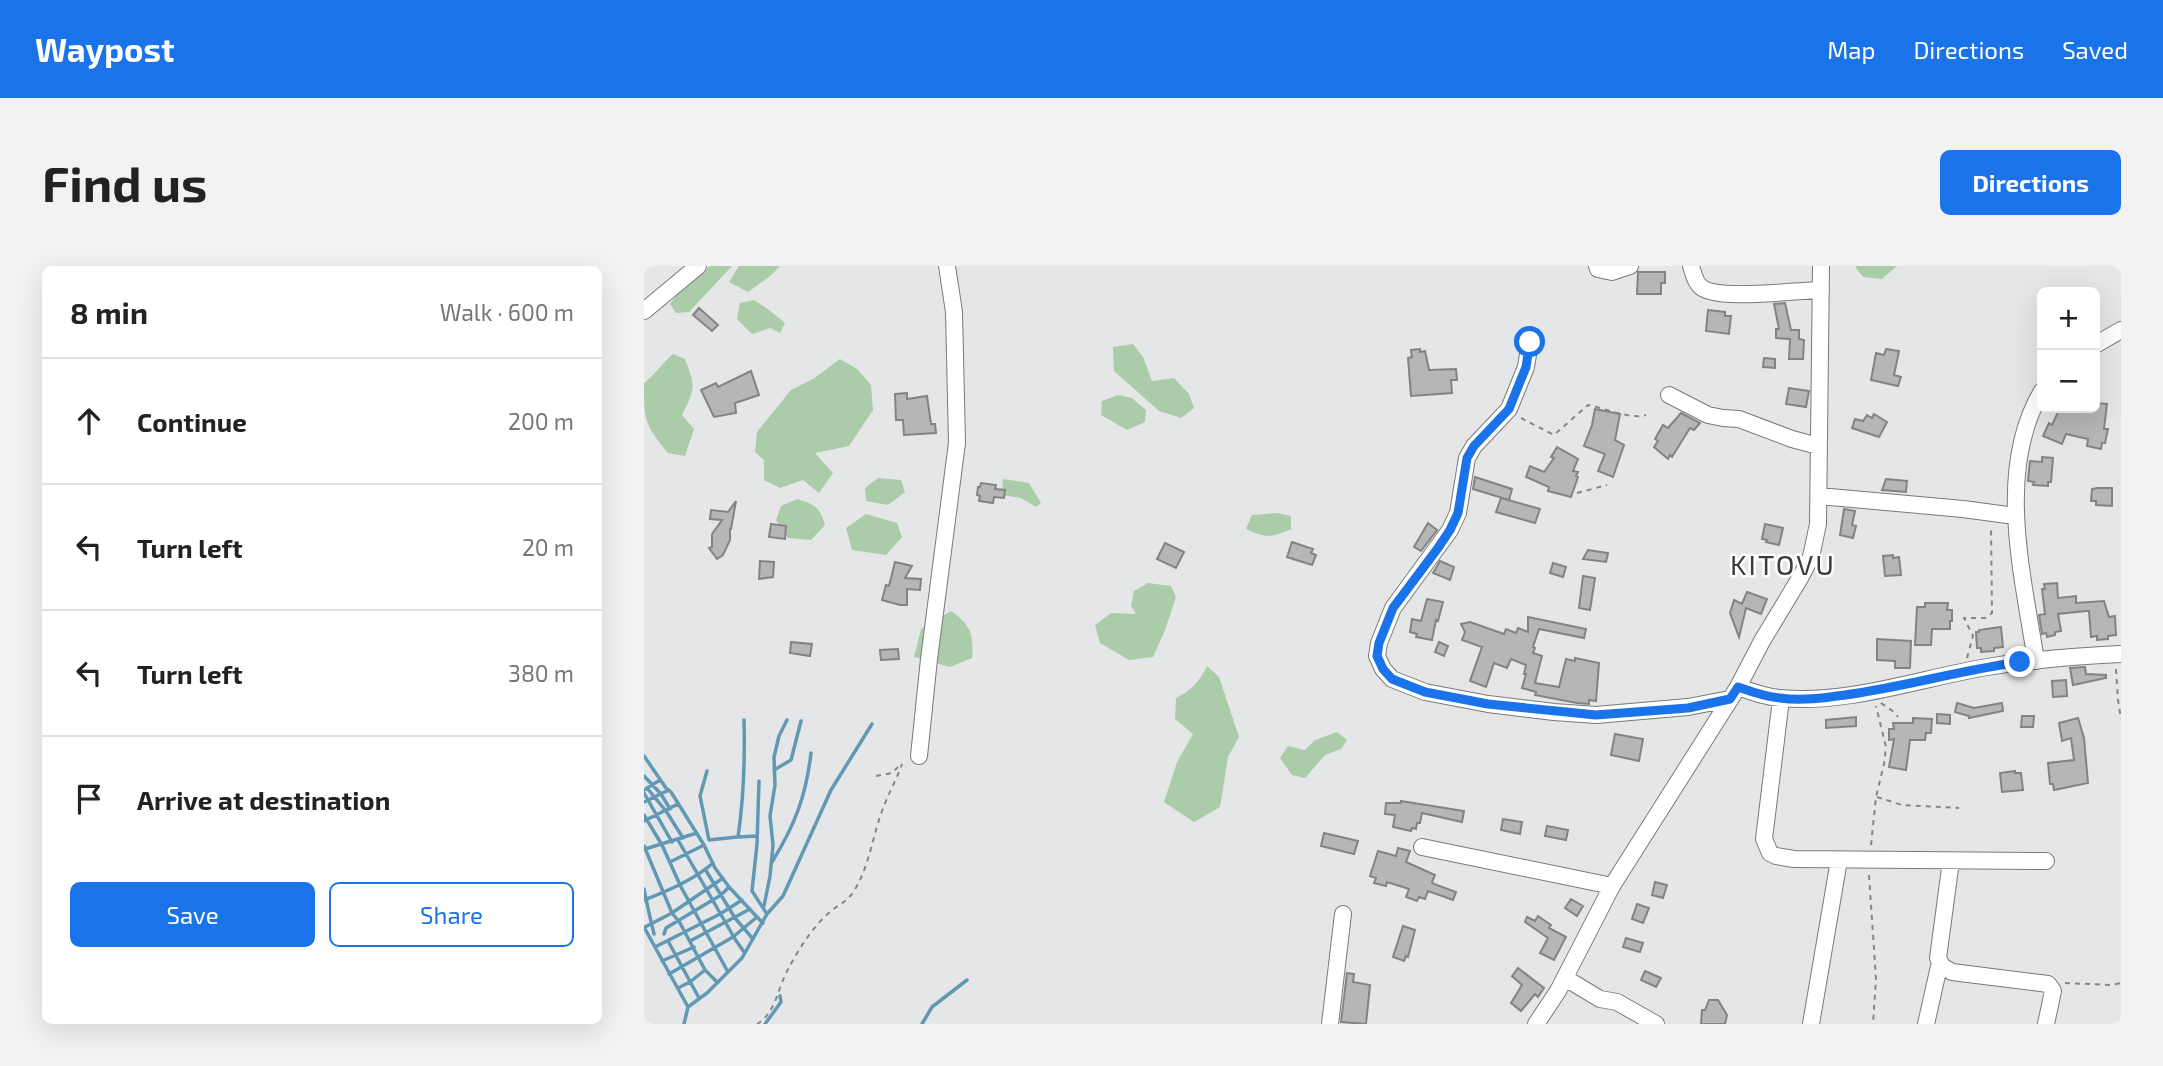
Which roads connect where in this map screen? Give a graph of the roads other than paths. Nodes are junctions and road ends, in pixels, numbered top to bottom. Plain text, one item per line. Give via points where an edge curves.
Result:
1 (698, 266) edge
2 (947, 266) edge
3 (1597, 266) edge
4 (1630, 266) edge
5 (1691, 266) edge
6 (1821, 266) edge
7 (1821, 289) junction
8 (644, 311) edge
9 (2121, 330) edge
10 (1530, 342) dead end
11 (2100, 342) edge
12 (1669, 395) dead end
13 (2037, 399) edge
14 (1818, 446) junction
15 (1819, 496) junction
16 (2014, 516) junction
17 (2118, 654) edge
18 (2036, 661) junction
19 (1734, 693) junction
20 (1782, 699) junction
21 (919, 756) dead end
22 (1422, 847) dead end
23 (1839, 860) junction
24 (1951, 861) junction
25 (2046, 861) dead end
26 (1612, 886) junction
27 (1343, 914) dead end
28 (1940, 962) junction
29 (1565, 978) junction
30 (1330, 1024) edge
31 (1536, 1024) edge
32 (1656, 1024) edge
33 (1811, 1024) edge
34 (1926, 1024) edge
35 (2046, 1024) edge

1 - 8 street
2 - 21 street via 954,312 957,443
3 - 4 street via 1612,272
5 - 7 street via 1700,286 1710,293
6 - 7 street
7 - 14 street
9 - 11 street
10 - 19 street via 1526,367 1509,409 1467,458 1458,513 1450,530 1393,608 1379,643 1377,656 1383,669 1392,679 1425,692 1586,715 1688,708
12 - 14 street via 1708,415 1739,419
13 - 16 street via 2022,439
14 - 15 street
15 - 16 street
15 - 19 street via 1811,557
16 - 18 street
17 - 18 street
18 - 20 street via 1873,692
19 - 20 street
19 - 26 street
20 - 23 street via 1765,822 1766,847 1776,856
22 - 26 street
23 - 24 street
23 - 33 street
24 - 25 street
24 - 28 street
26 - 29 street
27 - 30 street
28 - 34 street
28 - 35 street via 1952,972 2051,986
29 - 31 street
29 - 32 street

